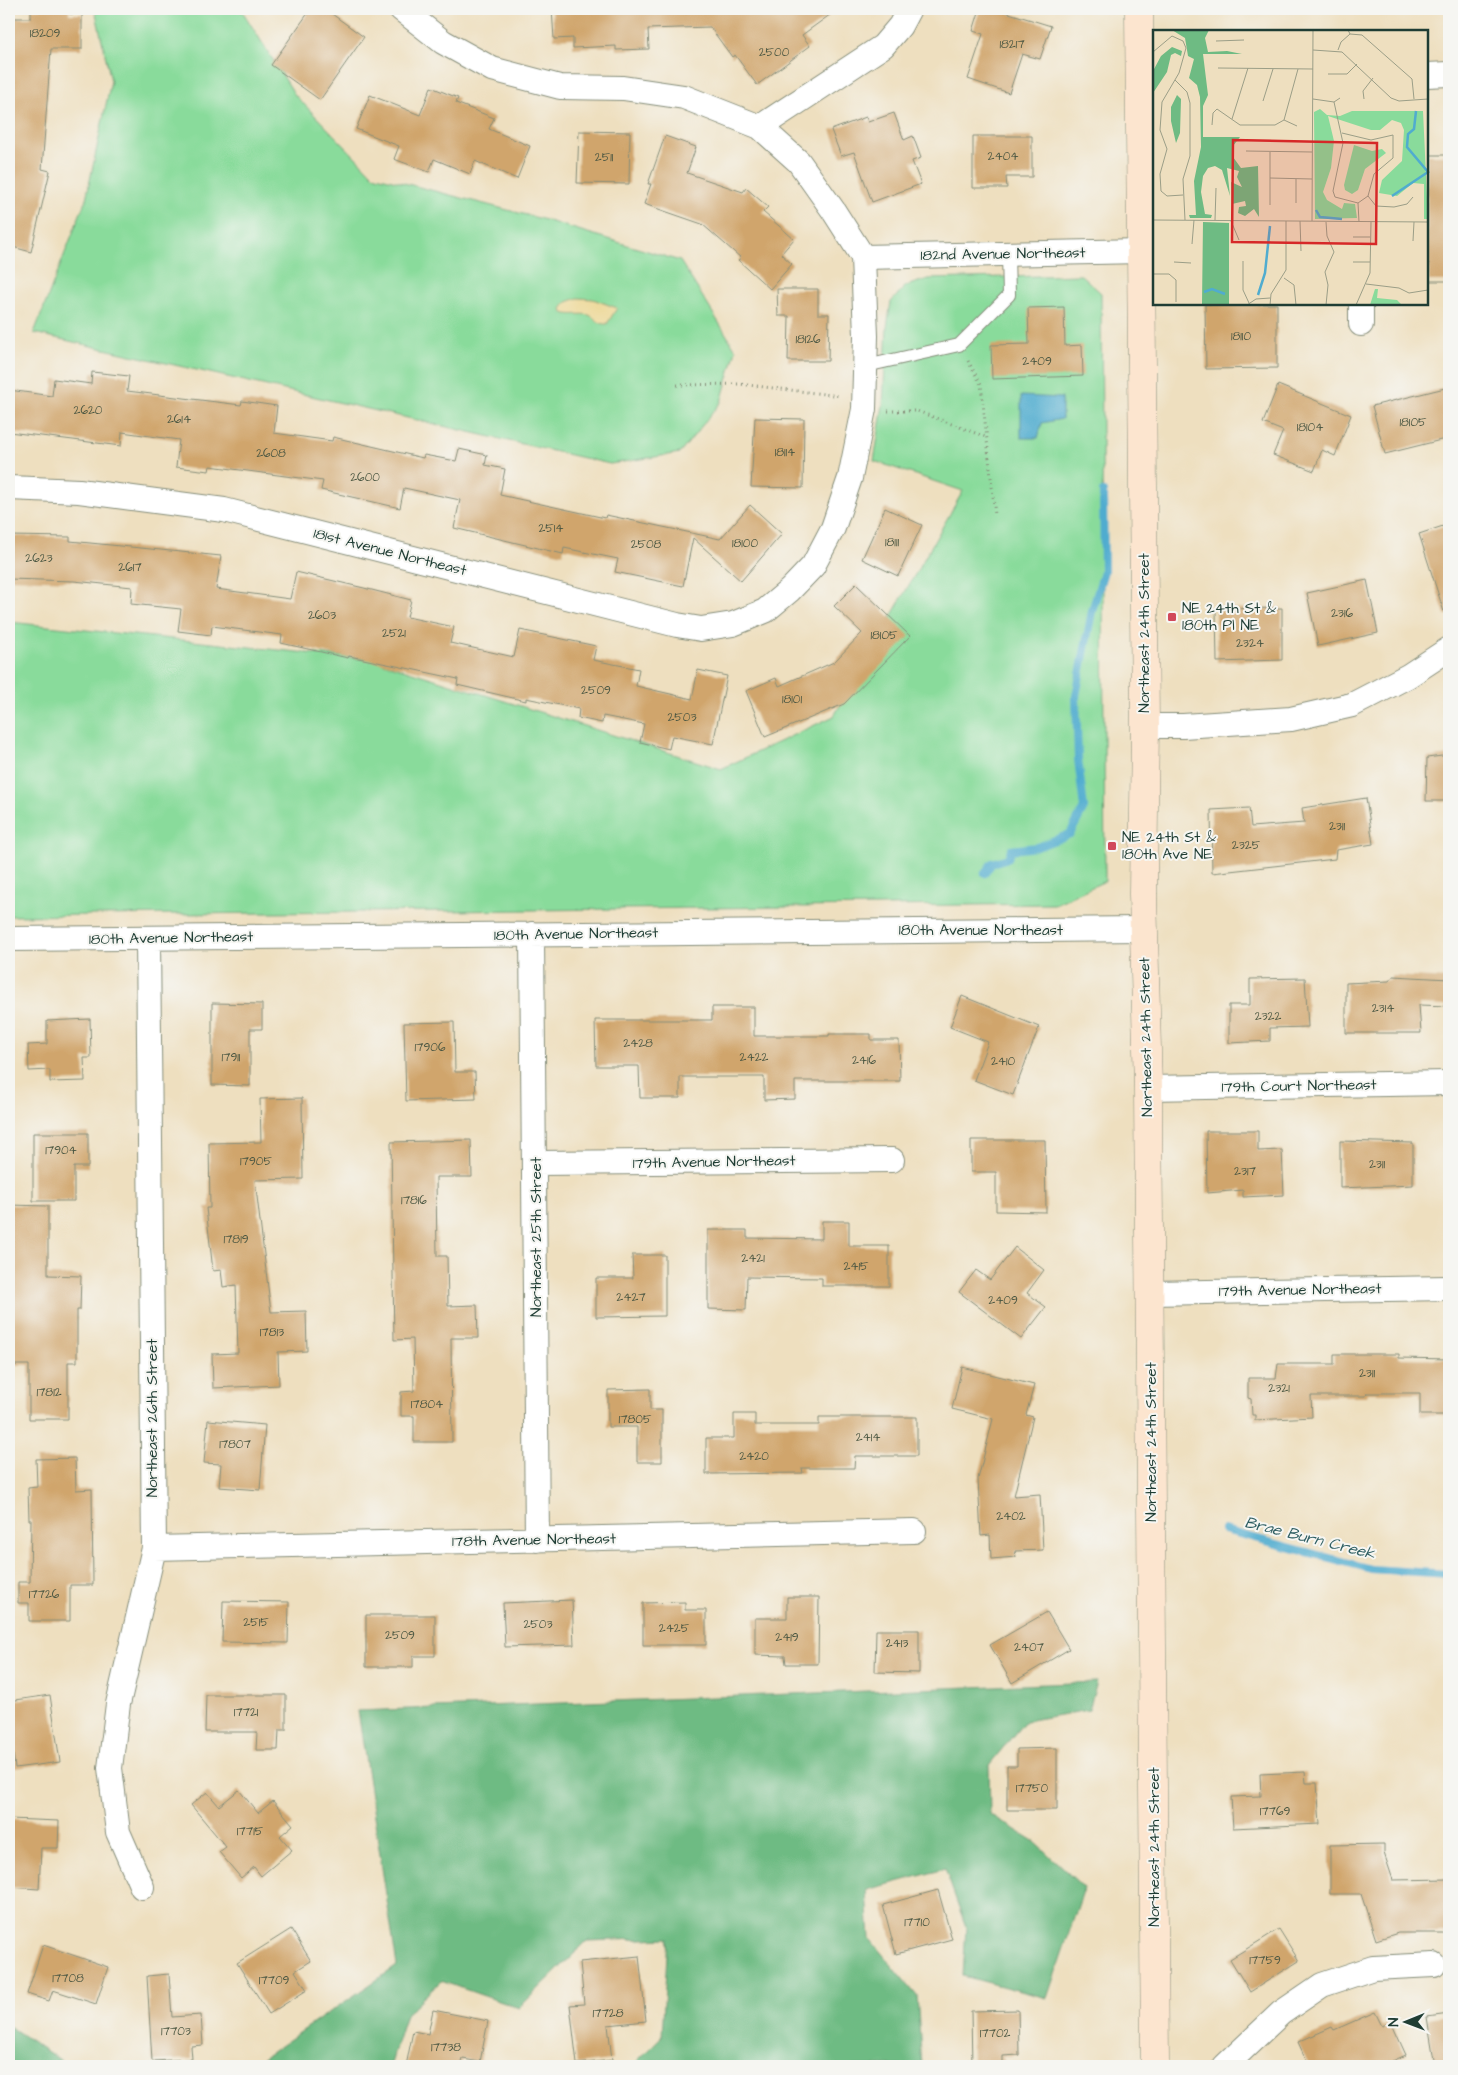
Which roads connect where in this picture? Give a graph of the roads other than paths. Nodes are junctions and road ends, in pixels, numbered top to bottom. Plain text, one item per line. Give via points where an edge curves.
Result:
1 (401, 9) edge
2 (909, 9) edge
3 (1139, 9) edge
4 (1449, 74) edge
5 (1428, 75) edge
6 (1147, 78) edge
7 (760, 127) junction
8 (1142, 251) junction
9 (1008, 254) junction
10 (863, 257) junction
11 (866, 366) junction
12 (9, 488) edge
13 (1449, 649) edge
14 (1145, 726) junction
15 (1144, 928) junction
16 (532, 934) junction
17 (148, 938) junction
18 (9, 939) edge
19 (1449, 1083) edge
20 (1148, 1088) junction
21 (892, 1160) dead end
22 (535, 1164) junction
23 (1449, 1288) edge
24 (1150, 1293) junction
25 (914, 1531) dead end
26 (538, 1540) junction
27 (154, 1548) junction
28 (142, 1887) dead end
29 (1434, 1965) dead end
30 (1155, 2066) edge
31 (1225, 2066) edge

1 - 7 street via 443,42 492,69 560,87 623,88 684,97
2 - 7 street via 883,46
3 - 6 main road, Northeast 24th Street
4 - 5 street
6 - 8 main road, Northeast 24th Street
7 - 10 street via 799,162
8 - 9 street, 182nd Avenue Northeast
8 - 14 main road, Northeast 24th Street
9 - 10 street, 182nd Avenue Northeast
9 - 11 lane via 1008,295 959,345
10 - 11 street
11 - 12 street, 181st Avenue Northeast via 864,409 850,478 833,528 813,566 765,611 733,624 701,629 224,510 79,491
13 - 14 street via 1408,676 1352,705 1290,720
14 - 15 main road, Northeast 24th Street
15 - 16 street, 180th Avenue Northeast
15 - 20 main road, Northeast 24th Street
16 - 17 street, 180th Avenue Northeast
16 - 22 street, Northeast 25th Street
17 - 18 street, 180th Avenue Northeast
17 - 27 street, Northeast 26th Street
19 - 20 street, 179th Court Northeast
20 - 24 main road, Northeast 24th Street
21 - 22 street, 179th Avenue Northeast
22 - 26 street, Northeast 25th Street
23 - 24 street, 179th Avenue Northeast
24 - 30 main road, Northeast 24th Street
25 - 26 street, 178th Avenue Northeast
26 - 27 street, 178th Avenue Northeast
27 - 28 street, Northeast 26th Street via 118,1704 110,1768 118,1832
29 - 31 street via 1373,1968 1322,1986 1280,2013

